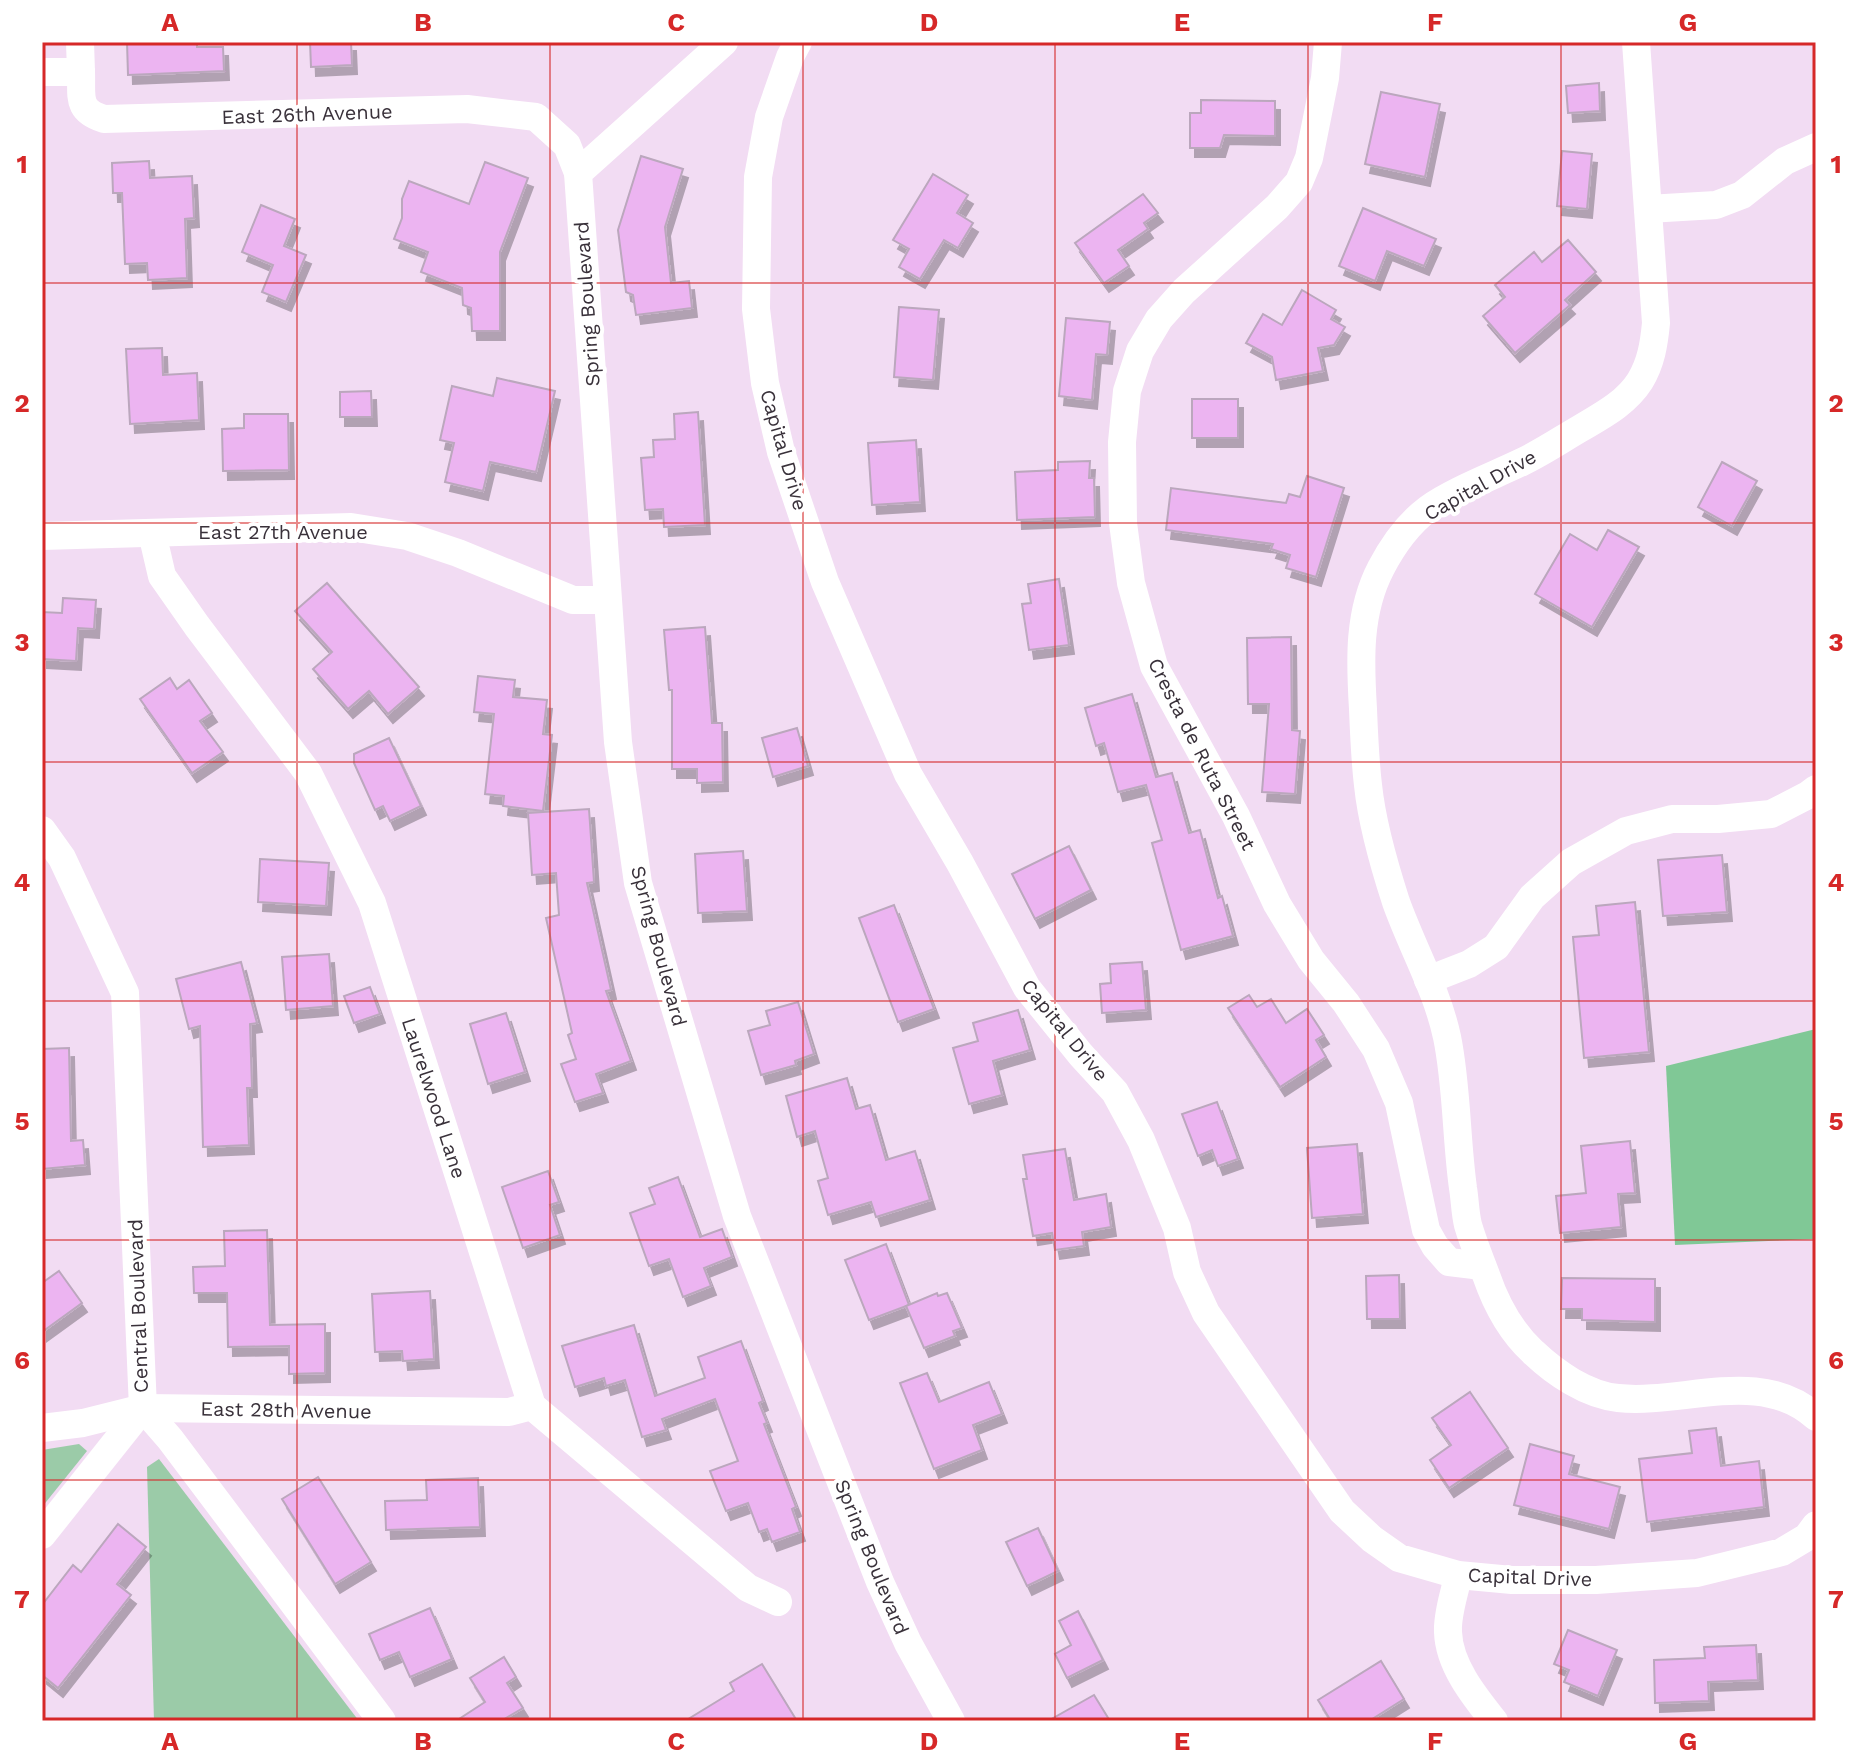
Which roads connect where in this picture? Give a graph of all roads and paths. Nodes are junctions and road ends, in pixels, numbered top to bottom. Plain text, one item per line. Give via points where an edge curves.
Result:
1 (80, 42) edge
2 (724, 42) edge
3 (798, 42) edge
4 (1328, 42) edge
5 (1636, 42) edge
6 (42, 72) edge
7 (81, 72) junction
8 (1816, 147) edge
9 (578, 173) junction
10 (1648, 209) junction
11 (152, 533) junction
12 (42, 536) edge
13 (607, 600) junction
14 (1816, 789) edge
15 (42, 830) edge
16 (1428, 980) junction
17 (1482, 1266) junction
18 (532, 1406) junction
19 (143, 1408) junction
20 (1816, 1417) edge
21 (42, 1428) edge
22 (1816, 1525) edge
23 (42, 1535) edge
24 (1458, 1575) junction
25 (778, 1602) dead end
26 (382, 1721) edge
27 (951, 1721) edge
28 (1494, 1721) edge

1 - 7 street
2 - 9 street
3 - 24 street, Capital Drive via 769,117 758,177 756,309 781,452 831,596 908,774 1027,988 1115,1092 1141,1140 1206,1313 1342,1511 1399,1558
4 - 17 street, Cresta de Ruta Street via 1309,158 1299,182 1184,291 1140,351 1127,391 1123,430 1123,523 1131,583 1154,666 1277,904 1376,1049 1399,1103 1426,1230 1449,1262
5 - 10 street, Capital Drive
6 - 7 street
7 - 9 street, East 26th Avenue via 82,103 90,115 104,119 467,109 536,117 567,145
8 - 10 street via 1785,161 1742,195 1716,205
9 - 13 street, Spring Boulevard
10 - 16 street, Capital Drive via 1656,323 1654,346 1638,384 1602,416 1427,510 1403,533 1370,590 1361,670 1368,788 1384,863
11 - 12 street, East 27th Avenue
11 - 13 street, East 27th Avenue via 351,527 407,536 573,600
11 - 18 street, Laurelwood Lane via 162,576 308,773 372,903
13 - 27 street, Spring Boulevard via 618,742 638,883 737,1216 880,1582
14 - 16 street via 1771,814 1672,819 1626,831 1571,862 1532,897 1496,947
15 - 19 street, Central Boulevard via 62,858 125,993
16 - 17 street, Capital Drive via 1446,1033 1468,1224
17 - 20 street, Capital Drive via 1510,1326 1531,1351 1586,1389 1616,1398 1744,1390 1792,1401
18 - 19 street, East 28th Avenue via 509,1412
18 - 25 street via 748,1588
19 - 21 street, East 28th Avenue
19 - 23 street
19 - 26 street, Central Boulevard
22 - 24 street, Capital Drive via 1782,1552 1697,1573 1596,1580
24 - 28 street via 1447,1628 1450,1651

